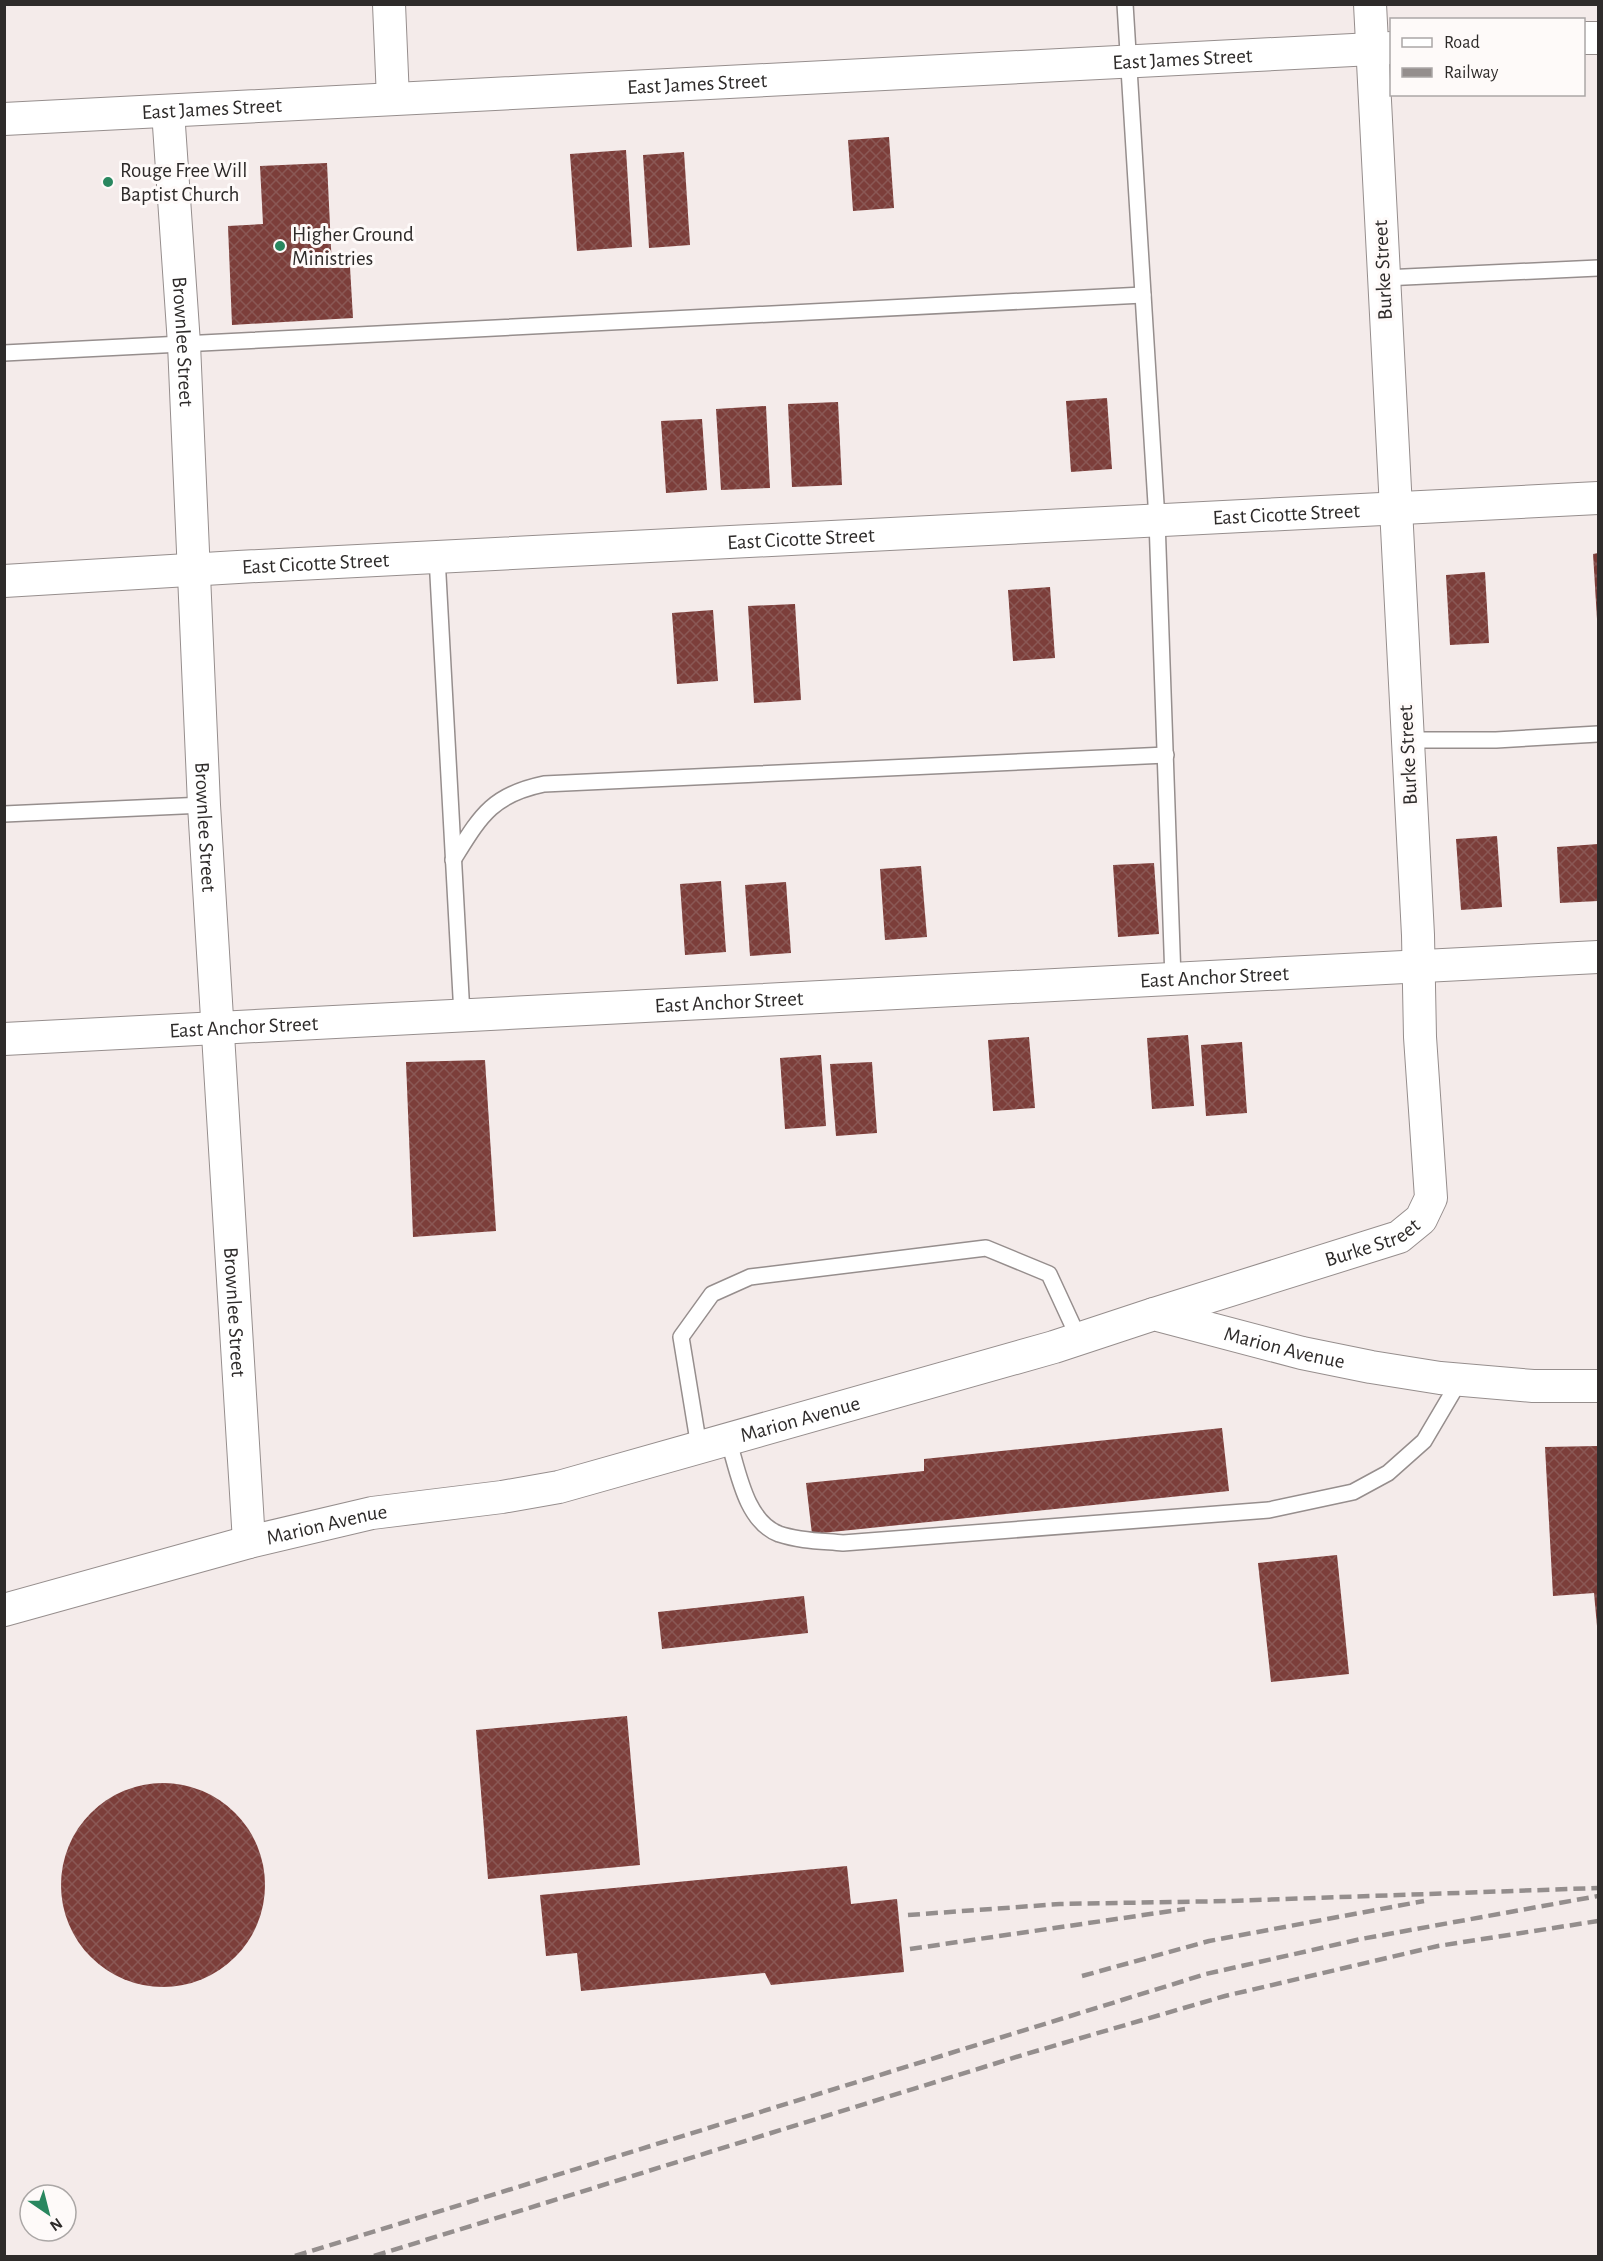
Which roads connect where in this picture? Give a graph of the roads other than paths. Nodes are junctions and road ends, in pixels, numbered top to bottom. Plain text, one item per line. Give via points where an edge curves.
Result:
1 (389, 4) edge
2 (1125, 4) edge
3 (1370, 4) edge
4 (1382, 49) edge
5 (1128, 62) junction
6 (393, 99) junction
7 (168, 111) junction
8 (4, 119) edge
9 (1599, 268) edge
10 (1384, 278) junction
11 (1143, 295) junction
12 (184, 344) junction
13 (4, 354) edge
14 (1599, 498) edge
15 (1395, 508) junction
16 (1157, 520) junction
17 (437, 557) junction
18 (193, 569) junction
19 (4, 581) edge
20 (1599, 734) edge
21 (1407, 740) junction
22 (1166, 755) junction
23 (204, 805) junction
24 (4, 814) edge
25 (453, 860) junction
26 (1599, 957) edge
27 (1419, 966) junction
28 (1173, 979) junction
29 (462, 1015) junction
30 (218, 1028) junction
31 (4, 1039) edge
32 (1154, 1314) junction
33 (1079, 1338) junction
34 (1460, 1380) junction
35 (1599, 1386) edge
36 (713, 1443) junction
37 (249, 1542) junction
38 (4, 1610) edge

1 - 6 street
2 - 5 lane
3 - 4 street, Burke Street
4 - 5 street, East James Street
4 - 10 street, Burke Street
5 - 6 street, East James Street
5 - 11 lane
6 - 7 street, East James Street
7 - 8 street, East James Street
7 - 12 street, Brownlee Street
9 - 10 lane
10 - 15 street, Burke Street
11 - 12 lane
11 - 16 lane
12 - 13 lane
12 - 18 street, Brownlee Street
14 - 15 street, East Cicotte Street
15 - 16 street, East Cicotte Street
15 - 21 street, Burke Street
16 - 17 street, East Cicotte Street
16 - 22 lane
17 - 18 street, East Cicotte Street
17 - 25 lane
18 - 19 street, East Cicotte Street
18 - 23 street, Brownlee Street
20 - 21 lane
21 - 27 street, Burke Street
22 - 25 lane via 544,784 517,790 480,817
22 - 28 lane
23 - 24 lane
23 - 30 street, Brownlee Street
25 - 29 lane
26 - 27 street, East Anchor Street
27 - 28 street, East Anchor Street
27 - 32 street, Burke Street via 1431,1198 1421,1219 1399,1237
28 - 29 street, East Anchor Street
29 - 30 street, East Anchor Street
30 - 31 street, East Anchor Street
30 - 37 street, Brownlee Street
32 - 33 street, Marion Avenue
32 - 34 street, Marion Avenue via 1302,1353
33 - 36 street, Marion Avenue
33 - 36 lane via 1049,1274 987,1248 750,1277 712,1294 681,1337
34 - 35 street, Marion Avenue
34 - 36 lane via 1424,1441 1388,1473 1353,1492 1269,1510 843,1543 799,1539 777,1533 758,1517
36 - 37 street, Marion Avenue via 559,1487 372,1512
37 - 38 street, Marion Avenue

